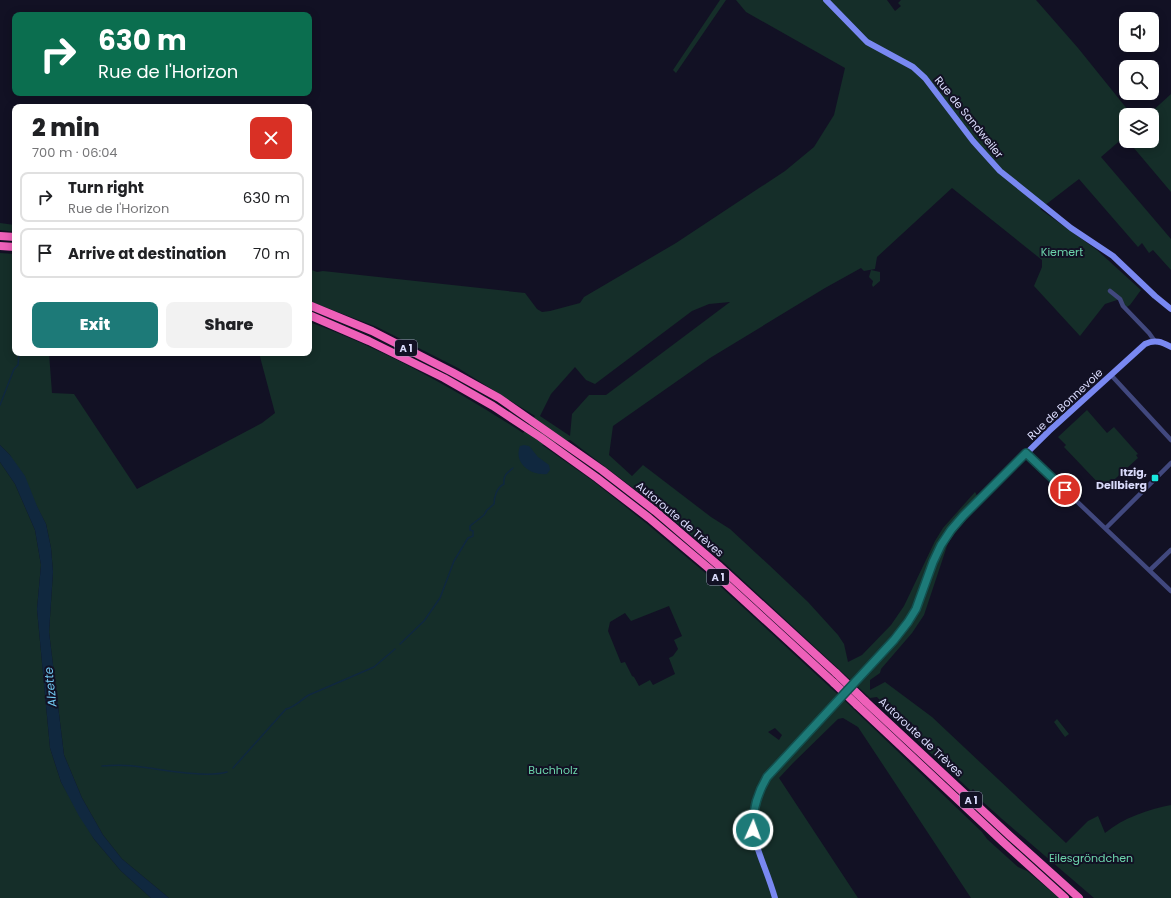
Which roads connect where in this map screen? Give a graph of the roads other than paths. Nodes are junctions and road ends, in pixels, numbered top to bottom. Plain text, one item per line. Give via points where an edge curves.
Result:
1 (826, 0) edge
2 (0, 236) edge
3 (12, 238) edge
4 (0, 246) edge
5 (12, 247) edge
6 (1110, 291) dead end
7 (312, 306) edge
8 (1171, 309) edge
9 (312, 316) edge
10 (1154, 340) junction
11 (1171, 347) edge
12 (1111, 375) junction
13 (1171, 440) edge
14 (1026, 453) junction
15 (1171, 463) edge
16 (1106, 528) junction
17 (1171, 550) edge
18 (1150, 570) junction
19 (1171, 591) edge
20 (775, 898) edge
21 (1065, 898) edge
22 (1078, 898) edge

1 - 8 main road, Rue de Sandweiler via 868,42 913,67 925,78 973,141 1000,171 1071,228 1113,256
2 - 3 highway
4 - 5 highway
6 - 10 street via 1120,299 1123,306
7 - 22 highway, Autoroute de Trèves / A 1, bridge via 372,331 499,398 602,470 718,564
9 - 21 highway, Autoroute de Trèves / A 1, bridge via 444,378 493,406 540,437 649,518 712,571
10 - 11 main road
10 - 12 main road, Rue de Bonnevoie via 1145,344
12 - 13 street
12 - 14 main road, Rue de Bonnevoie
14 - 16 street
14 - 20 main road, Rue de Bonnevoie via 951,530 933,562 919,604 894,640 767,777 754,806 752,818 753,830
15 - 16 street
16 - 18 street
17 - 18 street
18 - 19 street

